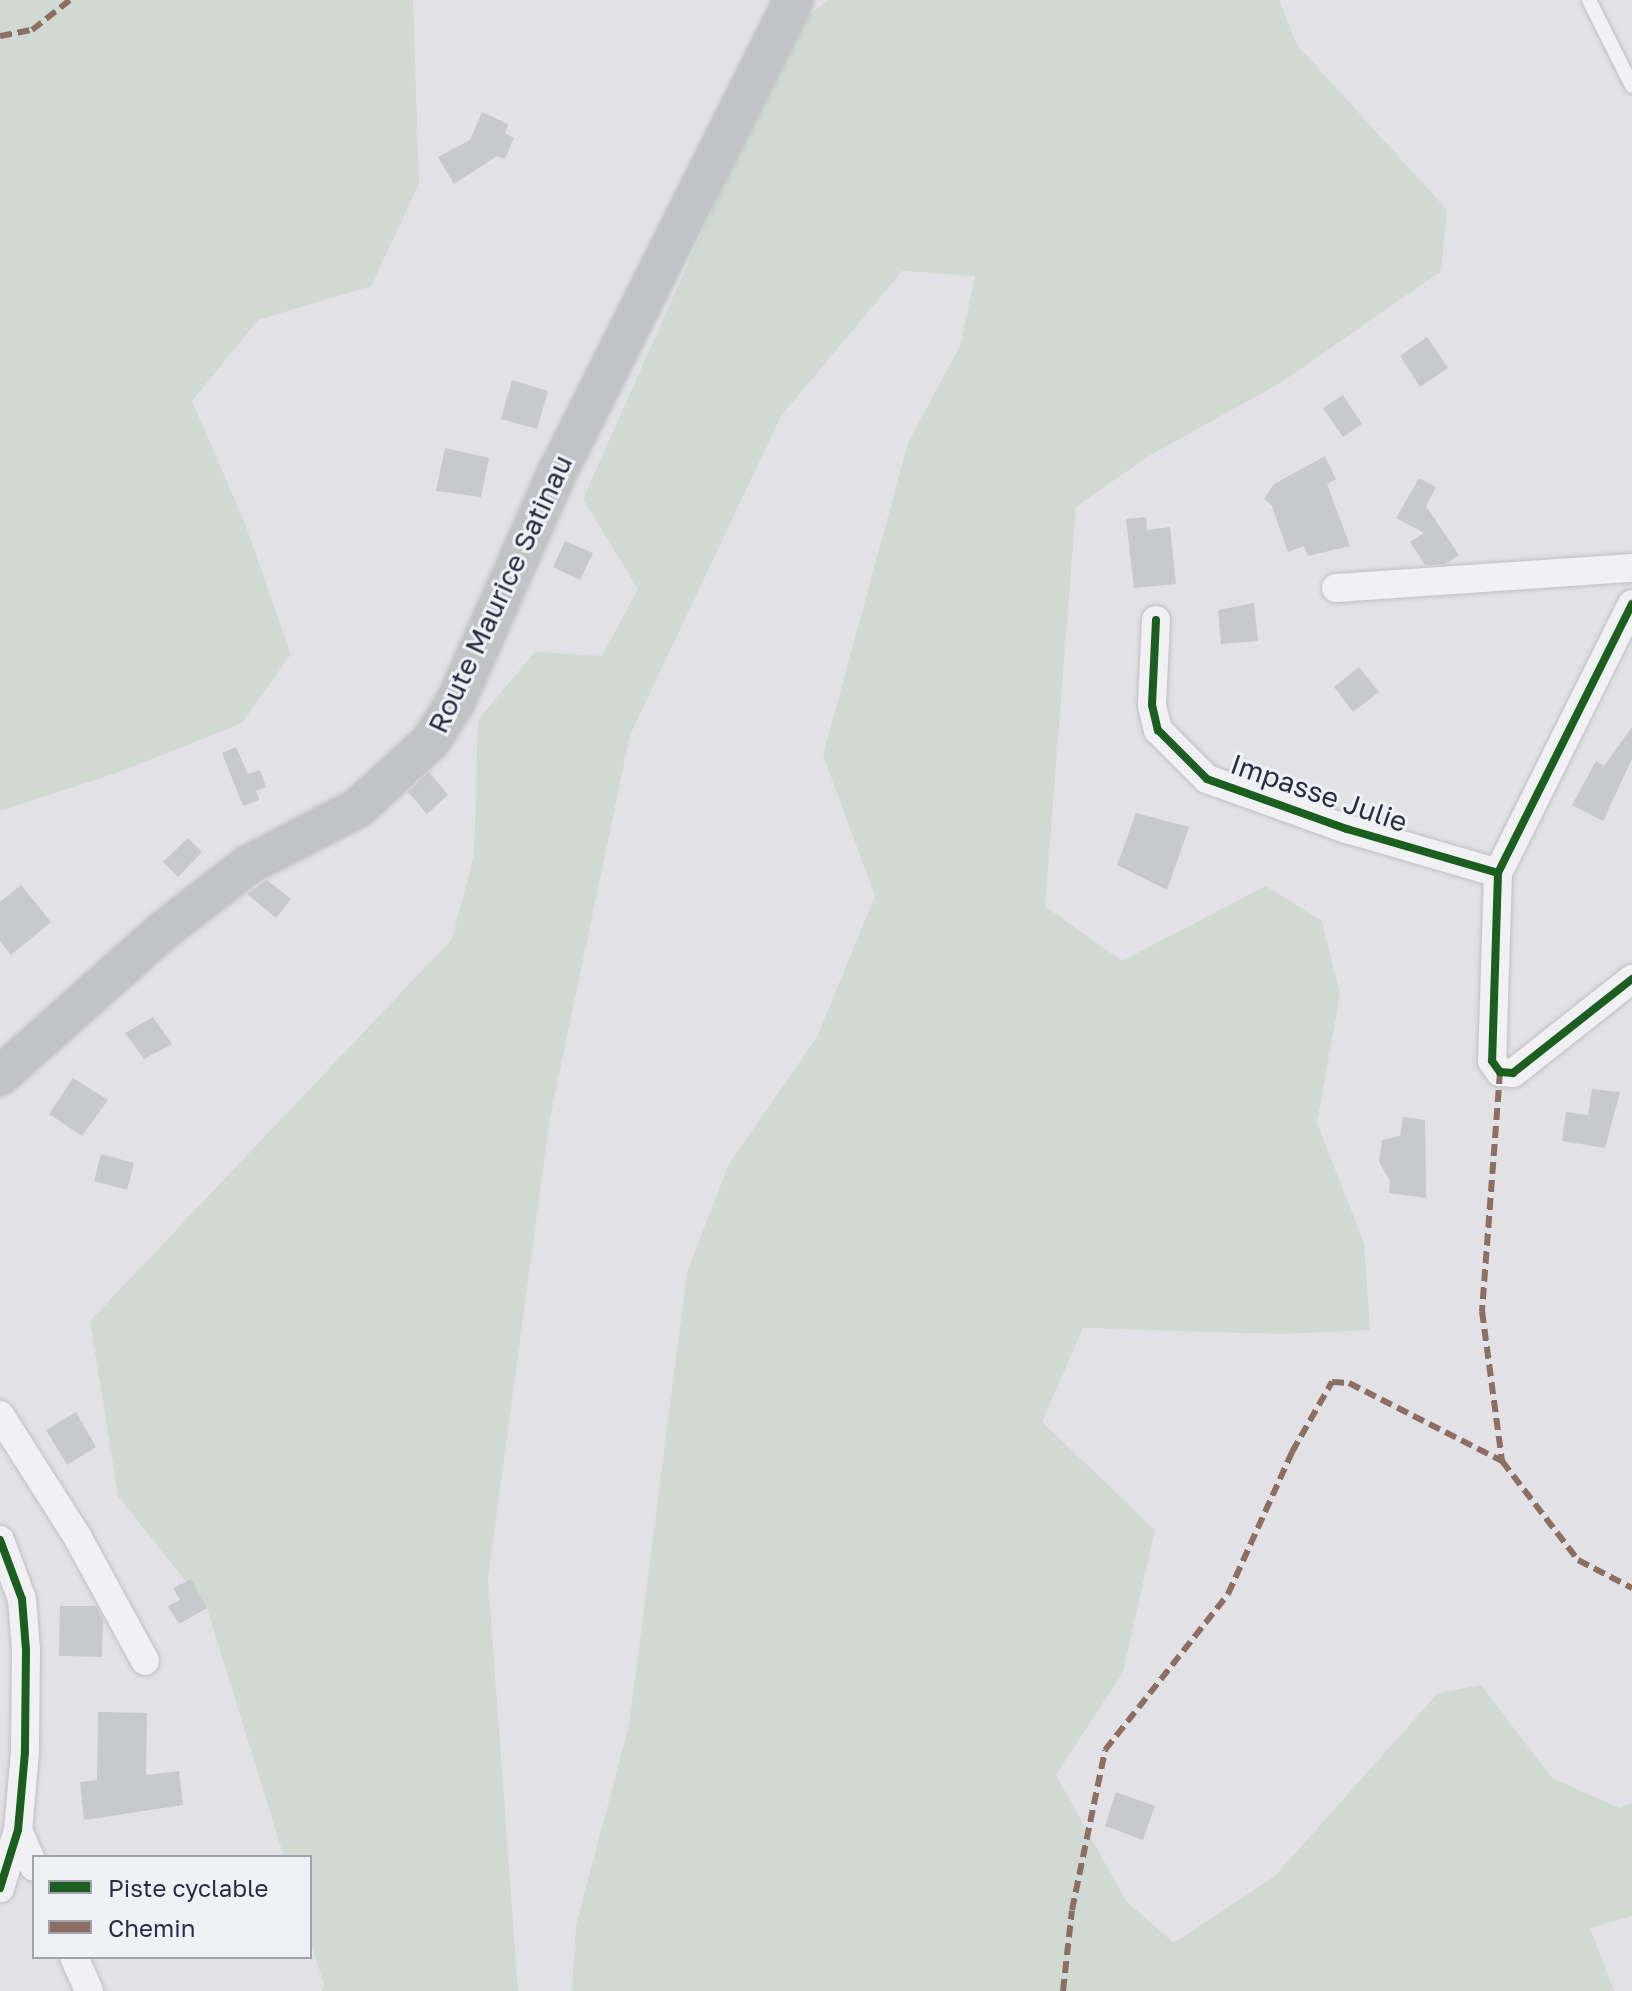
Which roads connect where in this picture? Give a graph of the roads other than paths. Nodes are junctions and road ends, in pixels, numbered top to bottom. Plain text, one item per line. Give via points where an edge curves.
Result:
1 (794, 0) edge
2 (1589, 0) edge
3 (1632, 86) edge
4 (1632, 568) edge
5 (1336, 588) dead end
6 (1632, 604) edge
7 (1156, 620) dead end
8 (1498, 873) junction
9 (1632, 979) edge
10 (0, 1076) edge
11 (0, 1415) edge
12 (0, 1540) edge
13 (145, 1661) dead end
14 (0, 1805) edge
15 (16, 1834) junction
16 (32, 1863) edge
17 (0, 1888) edge
18 (75, 1959) edge
19 (89, 1991) edge

1 - 10 main road, Route Maurice Satinau via 557,473 455,703 430,742 358,808 248,865 211,893
2 - 3 lane
4 - 5 street
6 - 8 street
7 - 8 street, Impasse Julie via 1152,705 1158,730 1207,779 1347,829
8 - 9 street via 1491,1044 1492,1061 1500,1072 1513,1073 1543,1053
11 - 13 street via 78,1538
12 - 15 street via 16,1574 26,1650 25,1752
14 - 15 street
15 - 16 street
15 - 17 street
18 - 19 street

